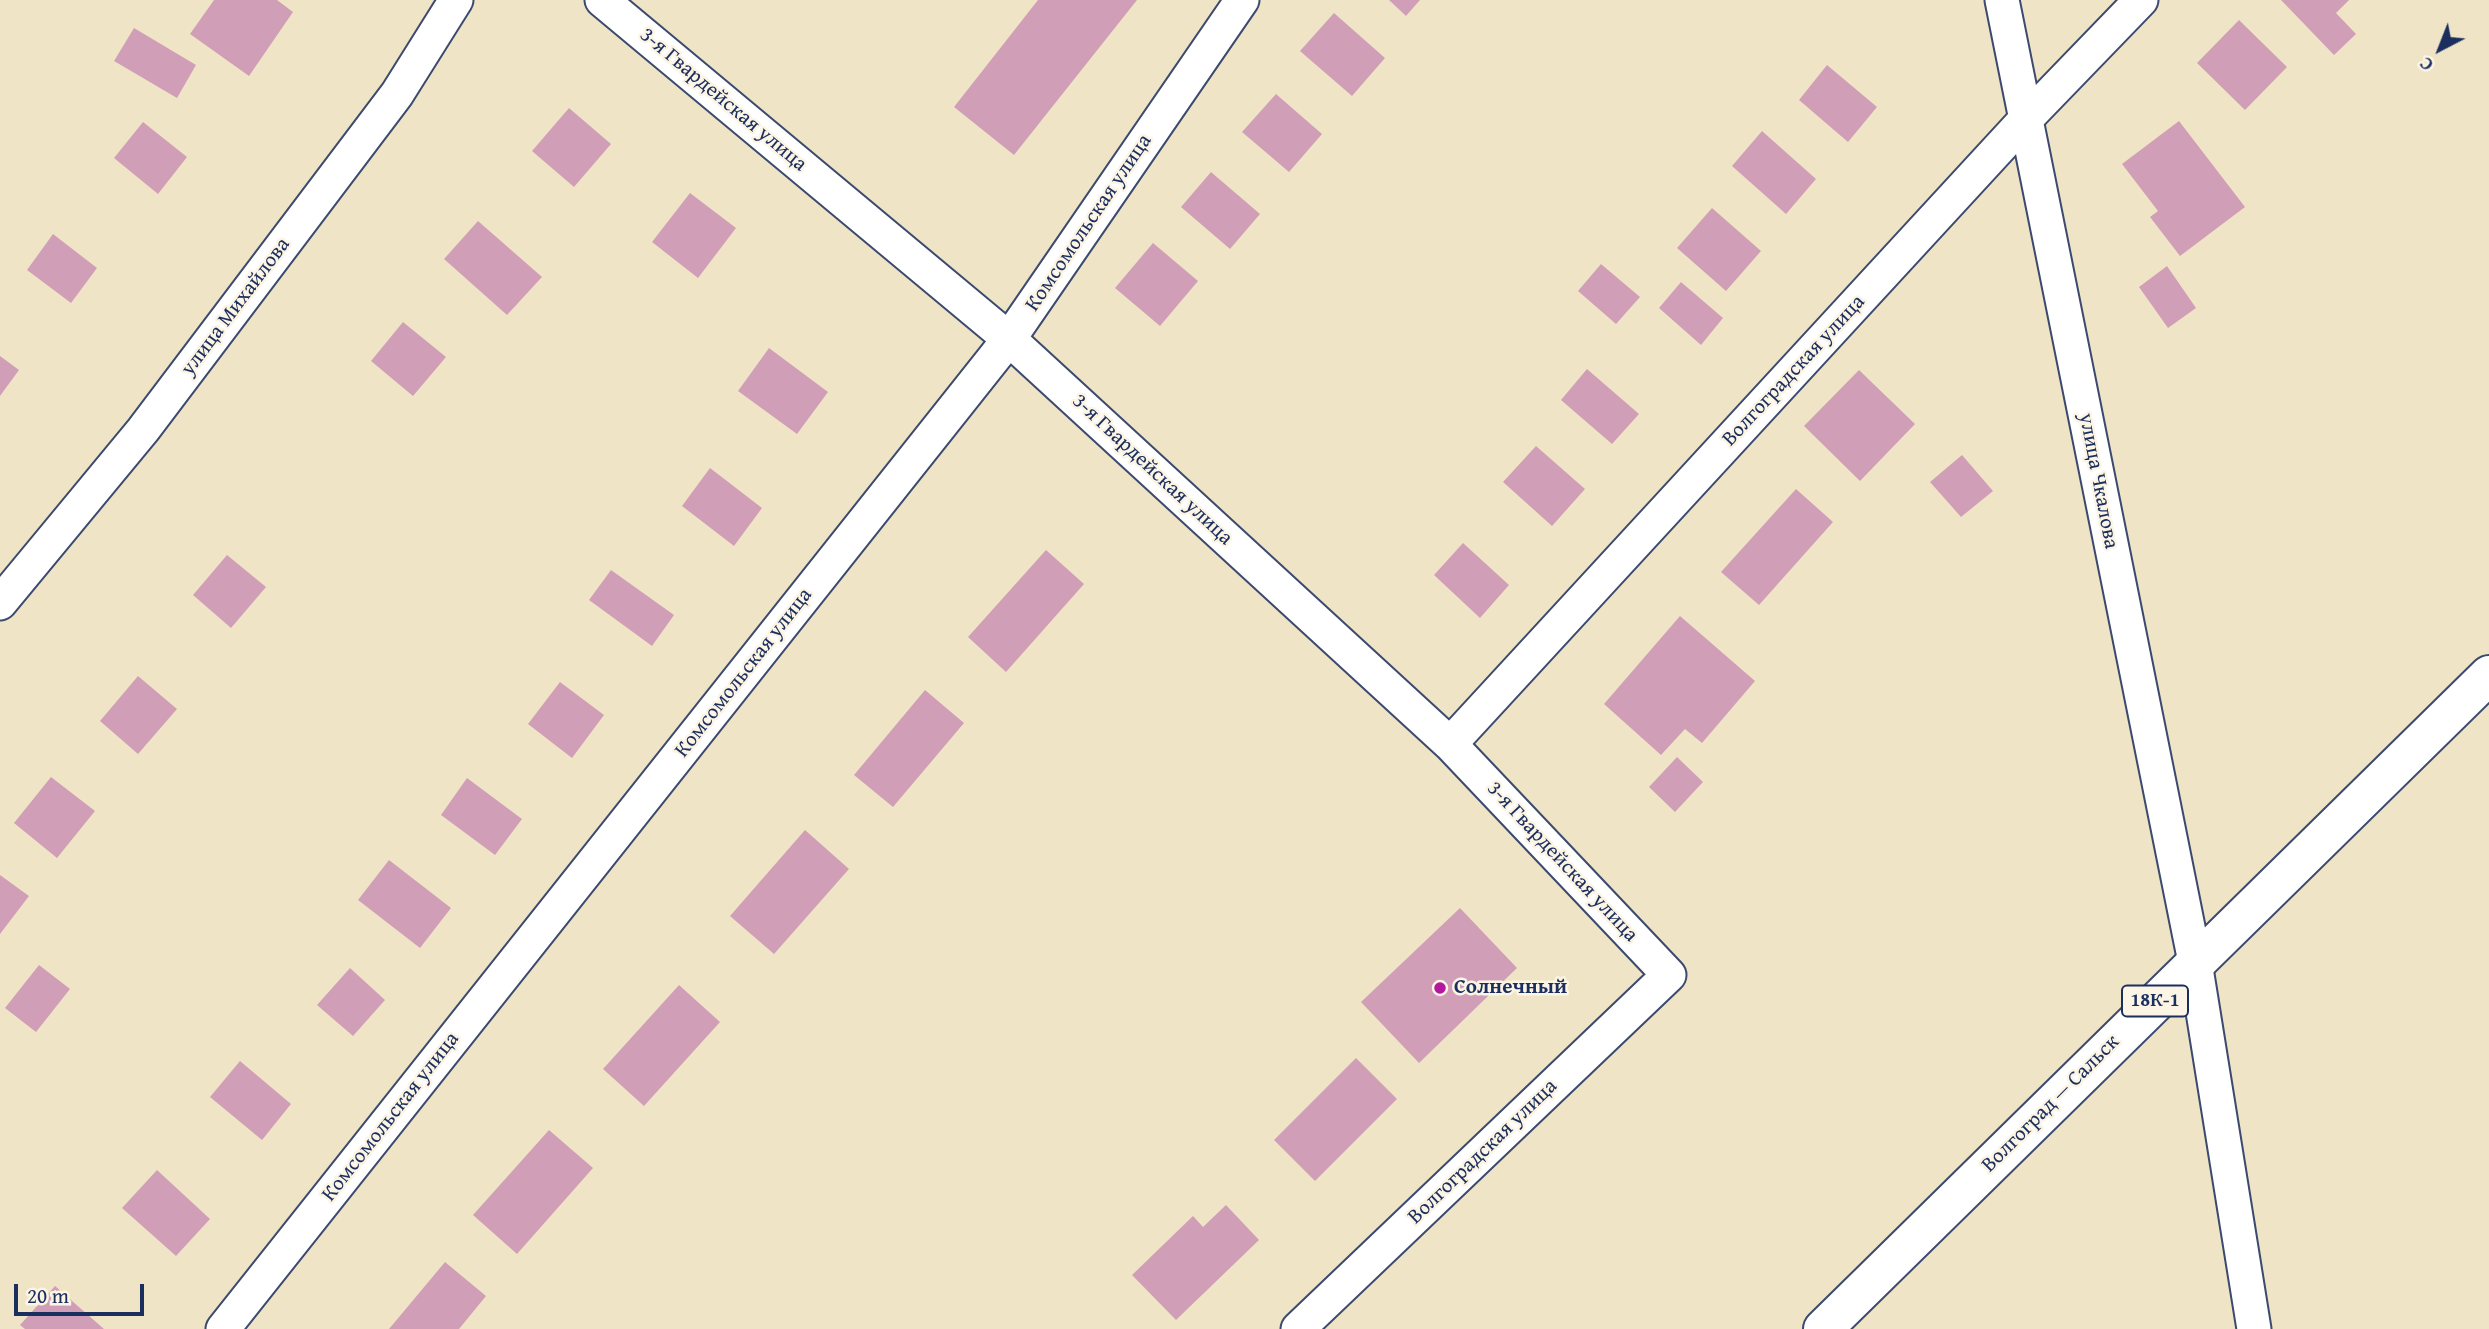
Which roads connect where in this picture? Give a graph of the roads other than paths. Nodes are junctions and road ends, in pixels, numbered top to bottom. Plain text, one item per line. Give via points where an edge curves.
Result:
1 (456, 0) edge
2 (602, 0) edge
3 (1242, 0) edge
4 (2002, 0) edge
5 (2141, 0) edge
6 (2025, 120) junction
7 (1009, 339) junction
8 (0, 603) edge
9 (2489, 675) edge
10 (1450, 744) junction
11 (2195, 962) junction
12 (1669, 975) joint
13 (223, 1329) edge
14 (1298, 1329) edge
15 (1823, 1329) edge
16 (2254, 1329) edge

1 - 8 street, улица Михайлова via 397,94 151,419
2 - 7 street, 3-я Гвардейская улица
3 - 7 street, Комсомольская улица
4 - 6 street, улица Чкалова
5 - 6 street, Волгоградская улица
6 - 10 street, Волгоградская улица
6 - 11 street, улица Чкалова
7 - 10 street, 3-я Гвардейская улица
7 - 13 street, Комсомольская улица
9 - 11 main road, Волгоград — Сальск / 18К-1
10 - 12 street, 3-я Гвардейская улица
11 - 15 main road, Волгоград — Сальск / 18К-1
11 - 16 street, улица Чкалова
12 - 14 street, Волгоградская улица

